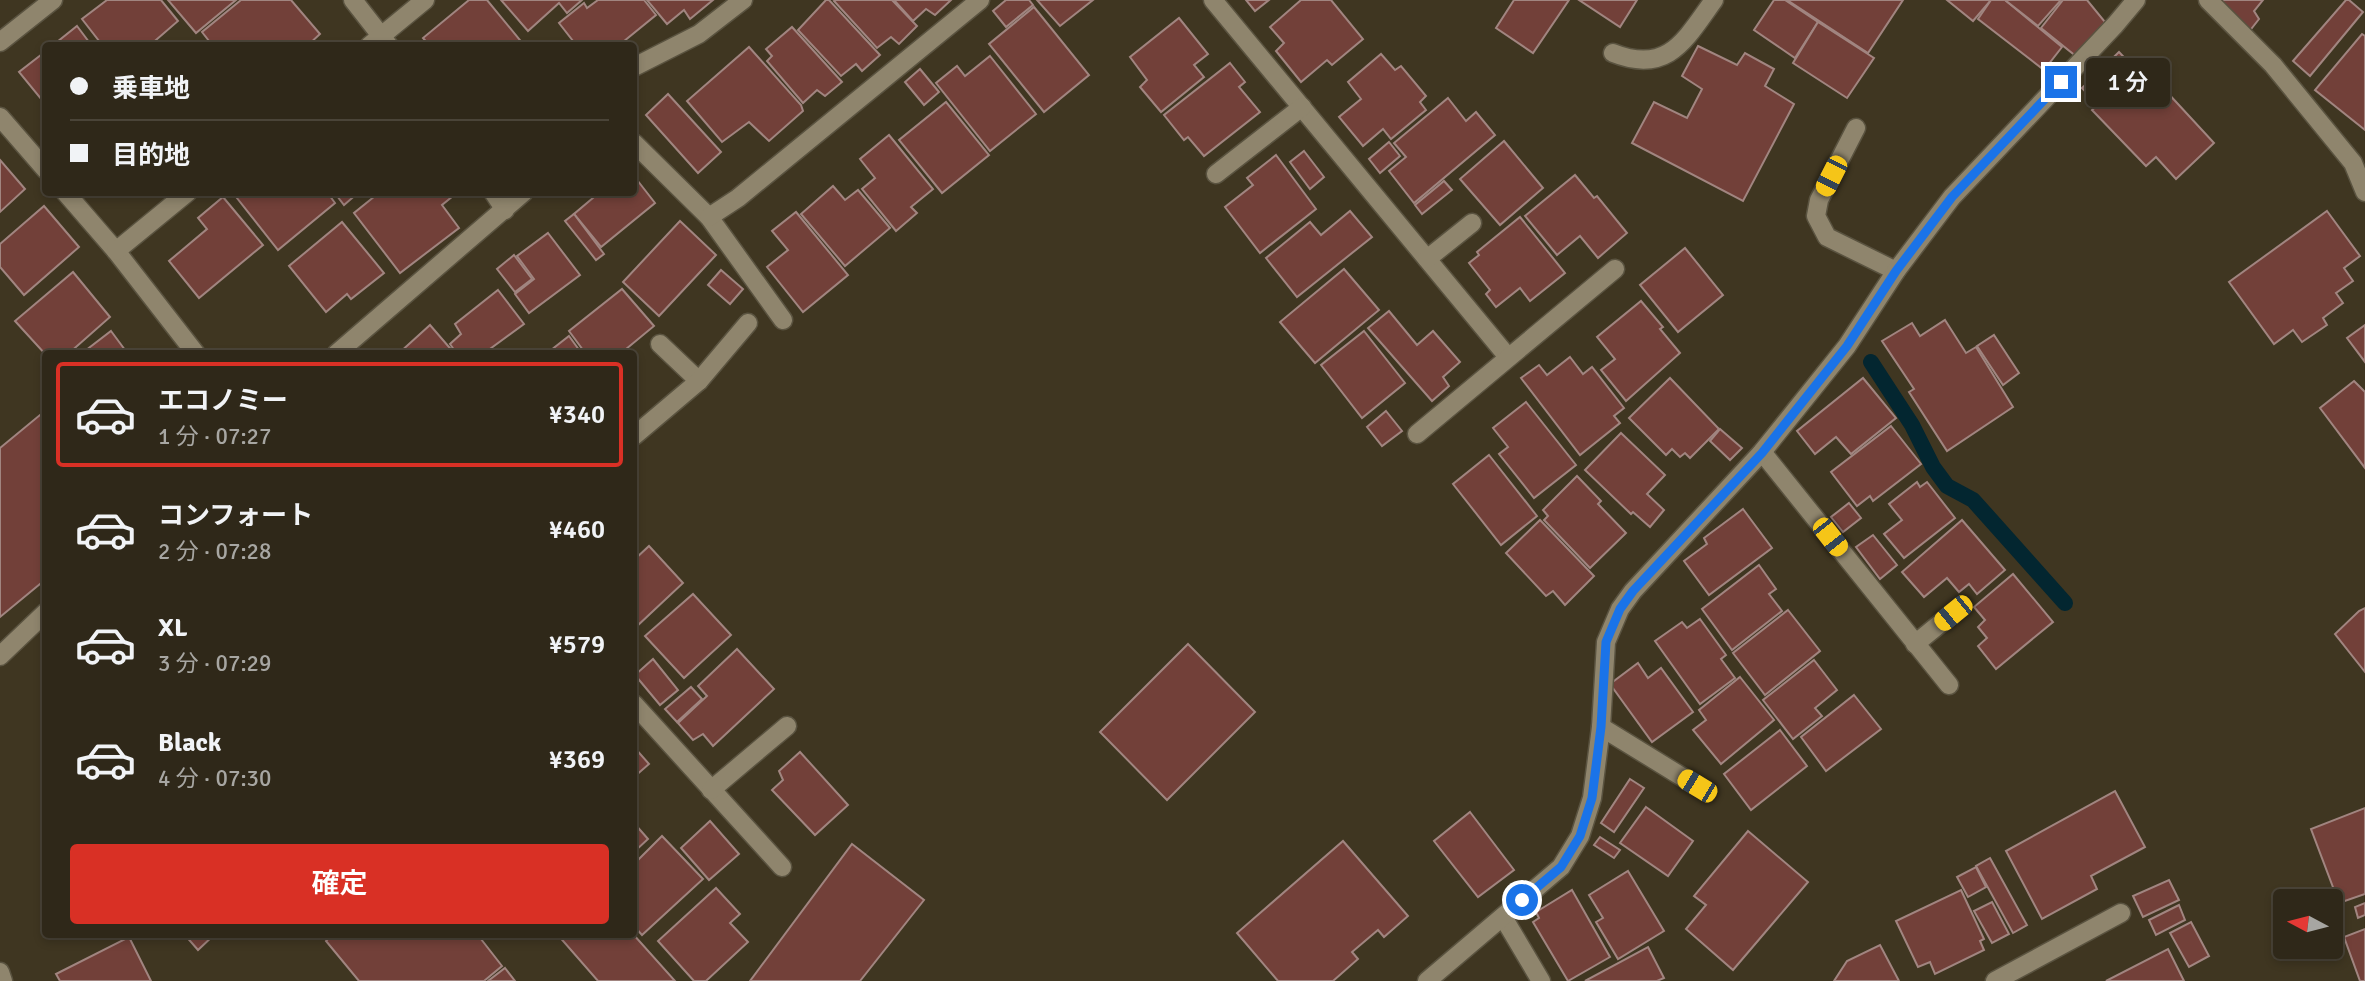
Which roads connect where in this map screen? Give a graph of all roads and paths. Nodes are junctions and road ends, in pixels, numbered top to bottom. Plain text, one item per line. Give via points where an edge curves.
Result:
1 (53, 0) edge
2 (353, 0) edge
3 (425, 0) edge
4 (743, 0) edge
5 (980, 0) edge
6 (1213, 0) edge
7 (1714, 0) edge
8 (2208, 0) edge
9 (2127, 3) edge
10 (380, 42) edge
11 (0, 43) edge
12 (1613, 53) dead end
13 (637, 65) edge
14 (1302, 107) junction
15 (0, 117) edge
16 (1856, 128) dead end
17 (637, 146) edge
18 (42, 165) edge
19 (1216, 174) dead end
20 (2365, 192) edge
21 (68, 196) edge
22 (183, 196) edge
23 (496, 196) edge
24 (520, 196) edge
25 (505, 209) junction
26 (709, 217) junction
27 (1472, 223) dead end
28 (116, 251) junction
29 (1427, 259) junction
30 (1615, 269) dead end
31 (1896, 271) junction
32 (783, 320) dead end
33 (748, 323) dead end
34 (660, 344) dead end
35 (193, 350) edge
36 (341, 350) edge
37 (1508, 356) junction
38 (699, 381) junction
39 (637, 433) edge
40 (1417, 434) dead end
41 (1762, 453) junction
42 (1953, 613) dead end
43 (42, 616) edge
44 (1915, 644) junction
45 (0, 656) edge
46 (1949, 685) dead end
47 (637, 707) edge
48 (787, 726) dead end
49 (1601, 727) junction
50 (1697, 786) dead end
51 (711, 790) junction
52 (782, 867) dead end
53 (2121, 913) dead end
54 (1503, 917) junction
55 (0, 972) edge
56 (3, 981) edge
57 (1427, 981) edge
58 (1541, 981) edge
59 (1995, 981) edge

1 - 11 street
2 - 10 street
3 - 10 street
4 - 13 street via 699,34
5 - 26 street
6 - 14 street
7 - 12 street via 1663,58 1633,61
8 - 20 street via 2273,65 2353,163
9 - 31 street via 1952,197
14 - 19 street
14 - 29 street
15 - 18 street
16 - 31 street via 1819,200 1816,216 1827,237
17 - 26 street
21 - 28 street
22 - 28 street
23 - 25 street
24 - 25 street
25 - 36 street
26 - 32 street
27 - 29 street
28 - 35 street
29 - 37 street
30 - 37 street
31 - 41 street via 1847,346
33 - 38 street
34 - 38 street
37 - 40 street
38 - 39 street
41 - 44 street
41 - 49 street via 1620,609 1606,642
42 - 44 street
43 - 45 street
44 - 46 street
47 - 51 street
48 - 51 street
49 - 50 street
49 - 54 street via 1592,798 1580,836 1561,867
51 - 52 street
53 - 59 street
54 - 57 street
54 - 58 street
55 - 56 street

